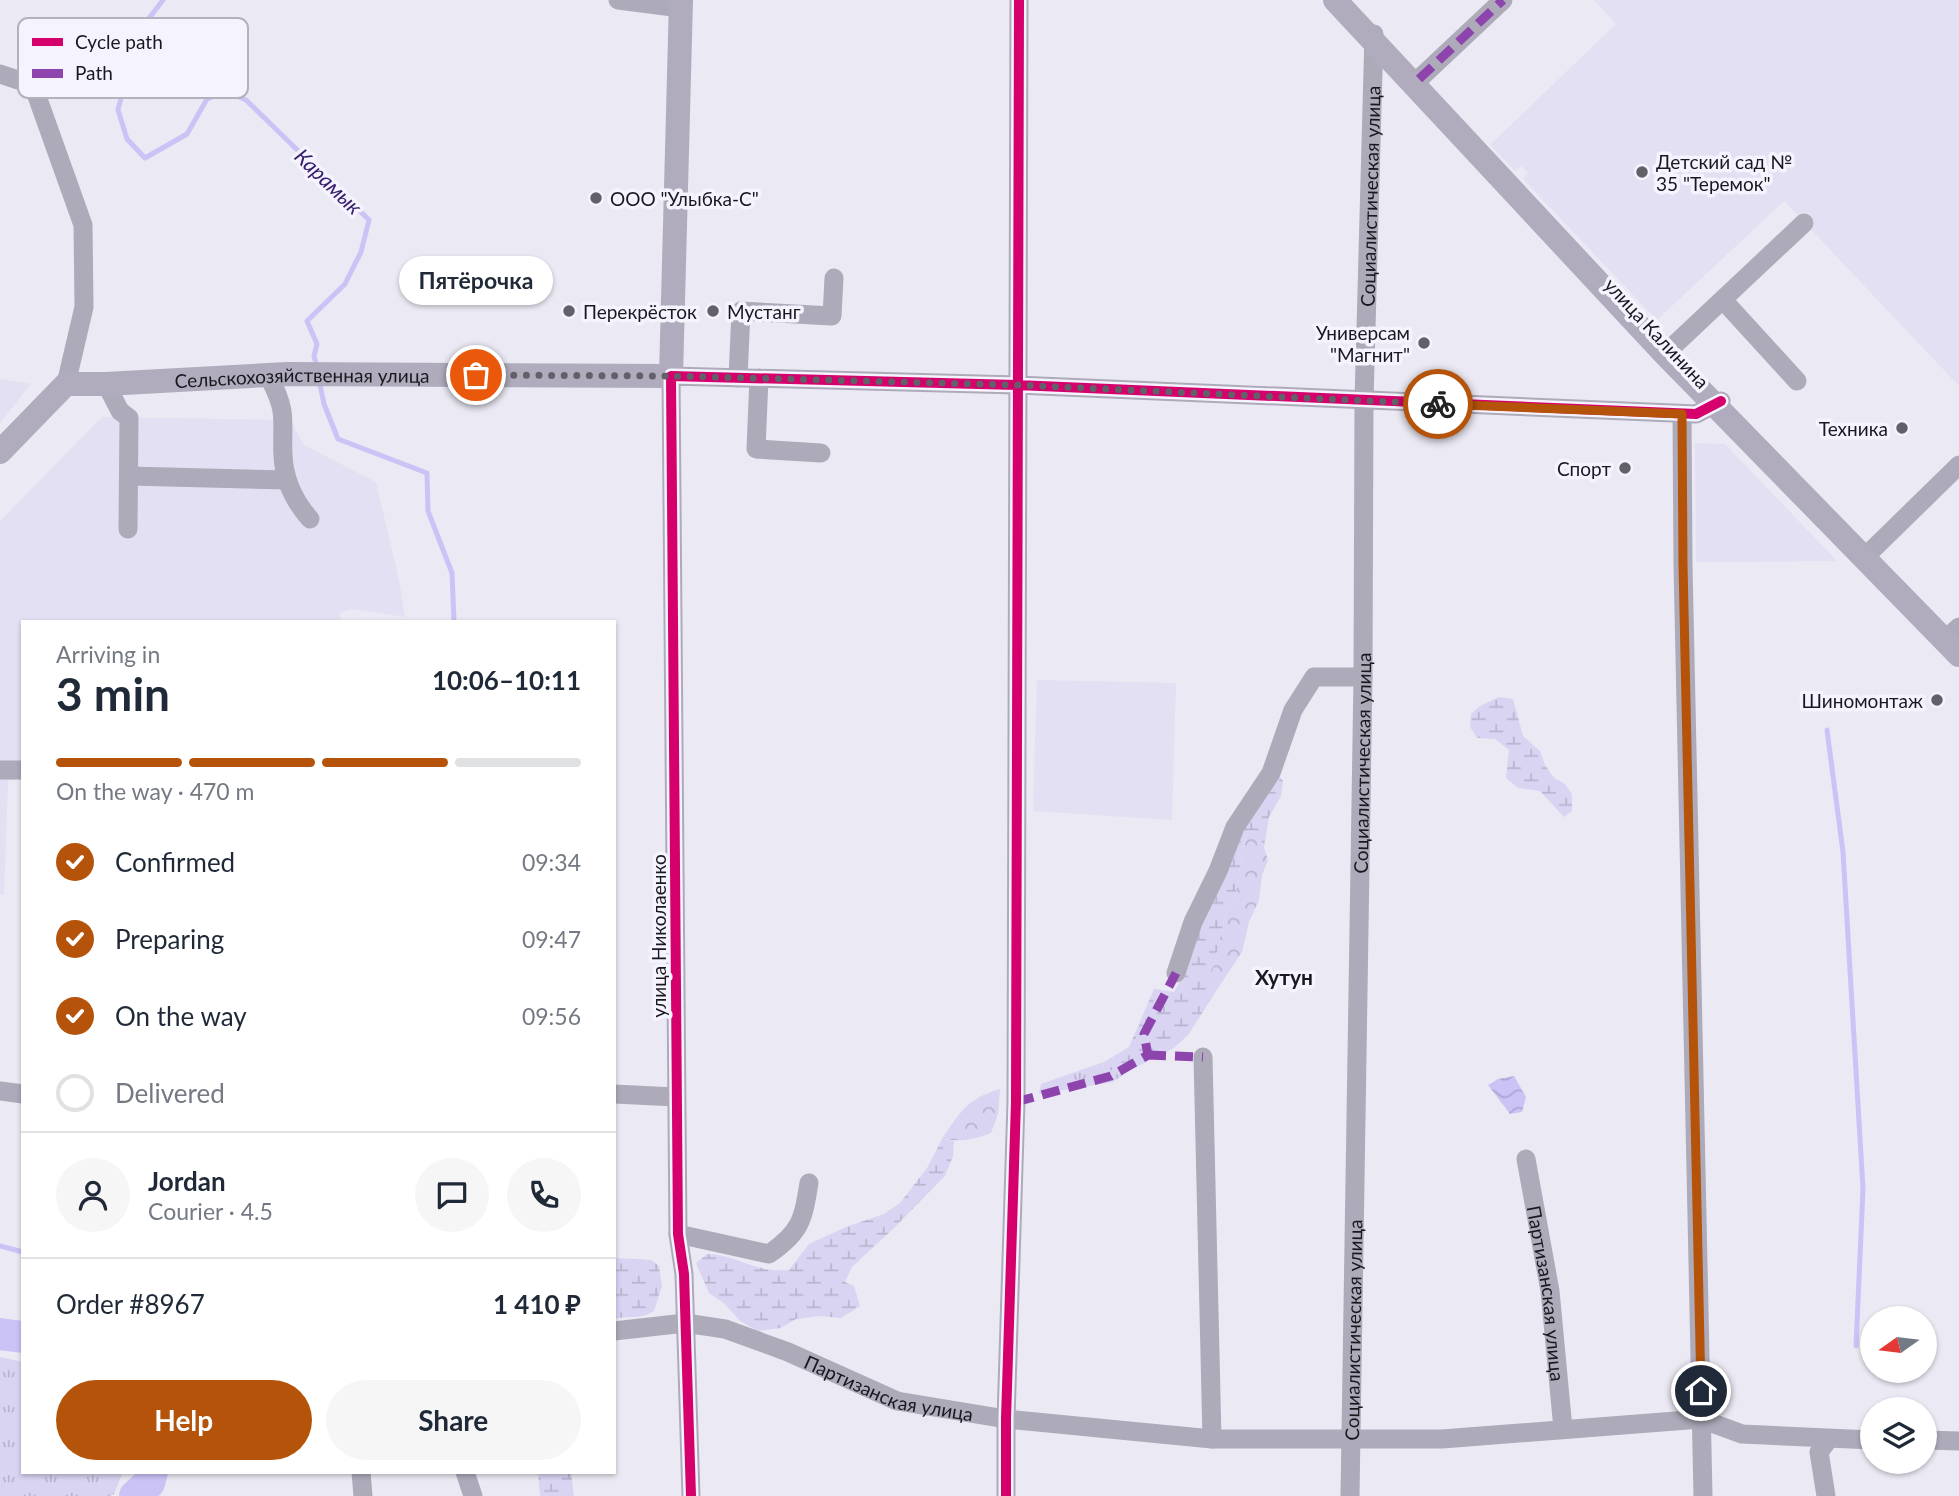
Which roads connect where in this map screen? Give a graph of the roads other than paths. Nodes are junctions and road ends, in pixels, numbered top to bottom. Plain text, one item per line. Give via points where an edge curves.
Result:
1 (618, 0) edge
2 (1019, 0) edge
3 (1335, 0) edge
4 (1347, 0) edge
5 (1503, 0) edge
6 (681, 4) edge
7 (1374, 36) junction
8 (0, 75) edge
9 (1419, 79) junction
10 (18, 80) edge
11 (38, 98) edge
12 (1804, 223) dead end
13 (834, 278) dead end
14 (1723, 300) junction
15 (1670, 349) junction
16 (278, 375) junction
17 (671, 376) junction
18 (738, 378) junction
19 (759, 378) junction
20 (1797, 381) dead end
21 (66, 384) junction
22 (106, 384) junction
23 (1017, 385) junction
24 (1364, 401) junction
25 (1718, 403) junction
26 (1682, 414) junction
27 (0, 452) edge
28 (821, 453) dead end
29 (1959, 465) edge
30 (129, 476) junction
31 (287, 480) junction
32 (310, 519) dead end
33 (128, 530) dead end
34 (1869, 553) junction
35 (1955, 639) edge
36 (1363, 677) junction
37 (0, 770) edge
38 (21, 770) edge
39 (1176, 973) dead end
40 (1203, 1057) dead end
41 (0, 1091) edge
42 (21, 1094) edge
43 (616, 1094) edge
44 (676, 1097) junction
45 (1526, 1159) dead end
46 (809, 1183) dead end
47 (678, 1234) junction
48 (685, 1323) junction
49 (616, 1331) edge
50 (1006, 1419) junction
51 (1702, 1419) junction
52 (1563, 1429) junction
53 (1212, 1439) junction
54 (1829, 1439) junction
55 (1349, 1440) junction
56 (1860, 1440) edge
57 (1937, 1440) edge
58 (1959, 1441) edge
59 (362, 1474) edge
60 (466, 1474) edge
61 (363, 1496) edge
62 (473, 1496) edge
63 (691, 1496) edge
64 (1006, 1496) edge
65 (1350, 1496) edge
66 (1703, 1496) edge
67 (1826, 1496) edge

1 - 6 street
2 - 23 street
3 - 7 main road
4 - 7 main road, улица Калинина
5 - 9 street
6 - 17 main road, улица Николаенко
7 - 9 main road, улица Калинина
7 - 24 street, Социалистическая улица
7 - 25 main road
8 - 10 street
9 - 15 main road, улица Калинина
11 - 21 street via 83,225 84,307
12 - 14 street
13 - 18 street via 832,316 741,311
14 - 15 street
14 - 20 street
15 - 25 main road, улица Калинина
16 - 17 main road, Сельскохозяйственная улица
16 - 22 main road, Сельскохозяйственная улица
16 - 31 street
17 - 18 street, Сельскохозяйственная улица
17 - 44 street, улица Николаенко
18 - 19 street, Сельскохозяйственная улица
19 - 23 street, Сельскохозяйственная улица
19 - 28 street via 756,449
21 - 22 main road, Сельскохозяйственная улица
21 - 27 main road
22 - 30 street via 120,411 129,418
23 - 24 street, Сельскохозяйственная улица
23 - 50 street via 1016,1102
24 - 26 street, Сельскохозяйственная улица
24 - 36 street, Социалистическая улица
25 - 26 street, Сельскохозяйственная улица via 1696,414
25 - 34 main road, улица Калинина
25 - 35 main road
26 - 51 street
29 - 34 street
30 - 31 street
30 - 33 street
31 - 32 street
34 - 35 main road, улица Калинина
36 - 39 street via 1314,677 1293,710 1271,773 1236,827 1193,922
36 - 55 street, Социалистическая улица
37 - 38 street
40 - 53 street
41 - 42 street
43 - 44 street
44 - 47 street, улица Николаенко
45 - 52 street, Партизанская улица via 1550,1291
46 - 47 street via 804,1216 790,1239 769,1254
47 - 48 street, улица Николаенко
48 - 49 street, Партизанская улица
48 - 50 street, Партизанская улица via 725,1329 788,1352 897,1401
48 - 63 street, улица Николаенко
50 - 53 street, Партизанская улица
50 - 64 street
51 - 52 street, Партизанская улица
51 - 54 street, Партизанская улица via 1742,1434
51 - 66 street
52 - 55 street, Партизанская улица via 1441,1439
53 - 55 street, Партизанская улица
54 - 56 street, Партизанская улица
54 - 67 street via 1819,1452
55 - 65 street, Социалистическая улица
57 - 58 street
59 - 61 street
60 - 62 street

